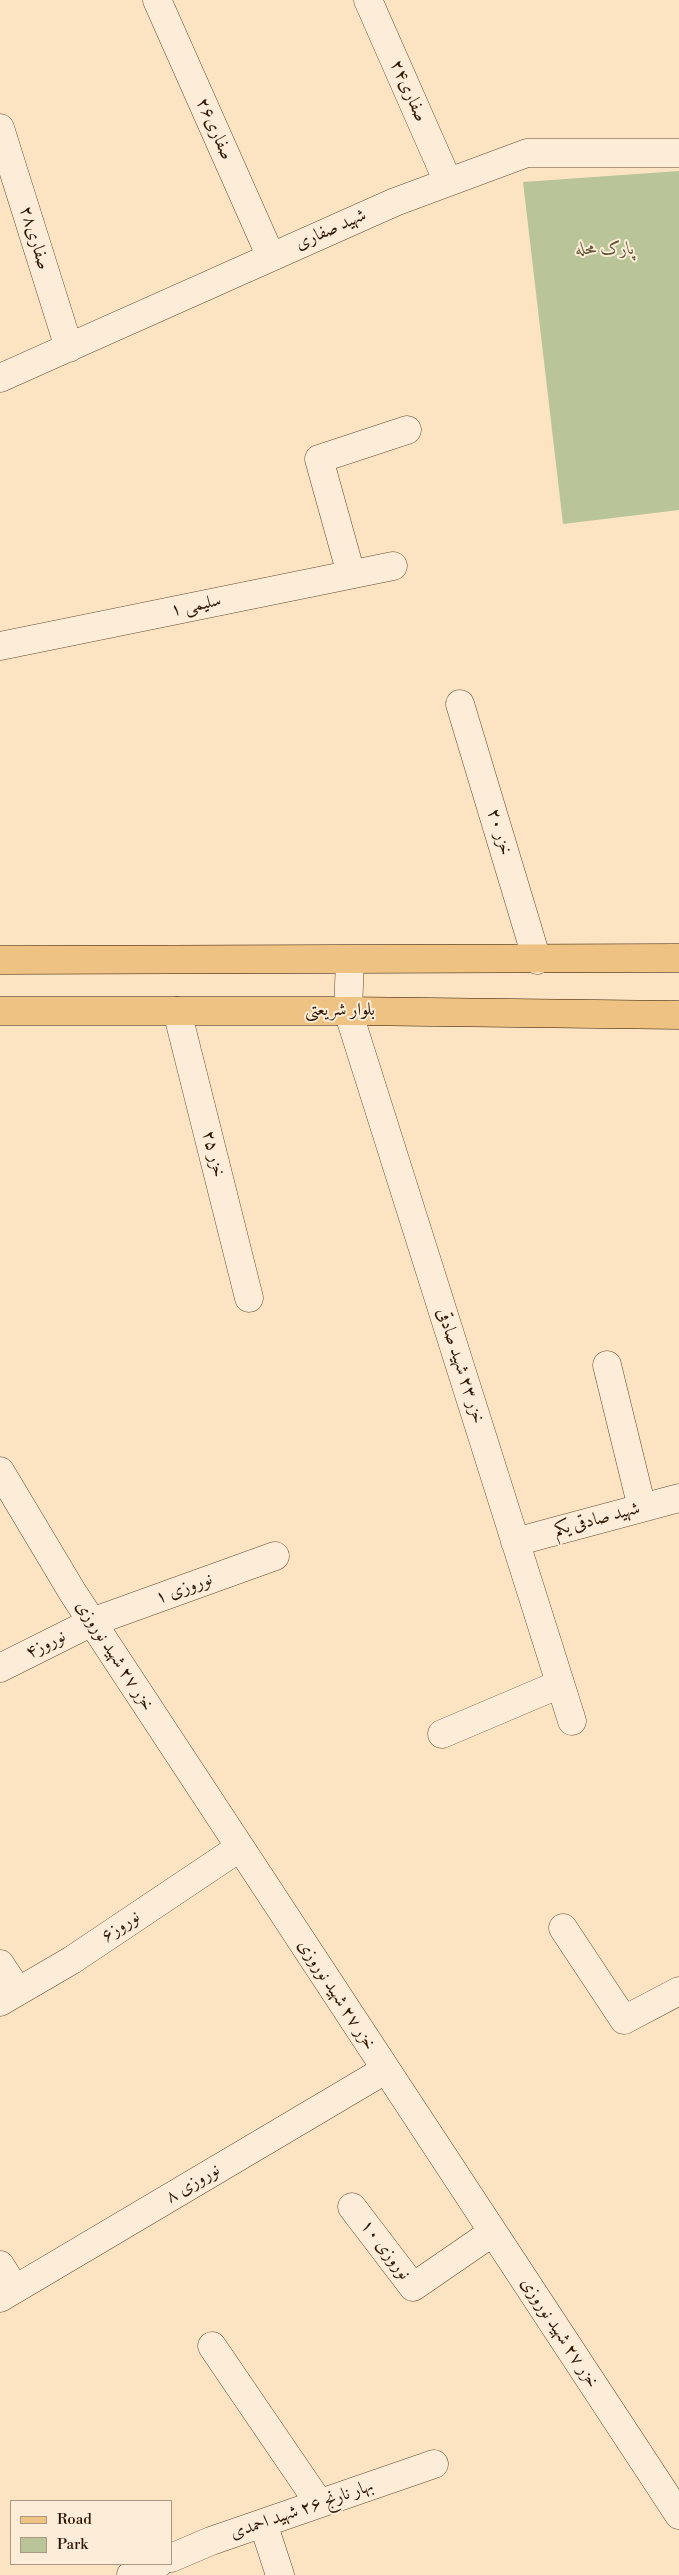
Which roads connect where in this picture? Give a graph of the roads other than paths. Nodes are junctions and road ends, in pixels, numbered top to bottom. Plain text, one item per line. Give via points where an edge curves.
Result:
1 (157, 0) edge
2 (368, 0) edge
3 (0, 128) edge
4 (679, 153) edge
5 (448, 182) junction
6 (271, 257) junction
7 (69, 348) junction
8 (0, 378) edge
9 (407, 430) dead end
10 (392, 566) dead end
11 (351, 574) junction
12 (0, 646) edge
13 (460, 704) dead end
14 (679, 958) edge
15 (0, 960) edge
16 (350, 960) junction
17 (537, 960) junction
18 (0, 1011) edge
19 (177, 1011) junction
20 (348, 1011) junction
21 (679, 1015) edge
22 (249, 1298) dead end
23 (607, 1365) dead end
24 (0, 1471) edge
25 (679, 1498) edge
26 (642, 1508) junction
27 (516, 1542) junction
28 (276, 1556) dead end
29 (92, 1622) junction
30 (0, 1668) edge
31 (560, 1684) junction
32 (572, 1721) dead end
33 (442, 1734) dead end
34 (239, 1848) junction
35 (563, 1928) dead end
36 (0, 1964) edge
37 (679, 1991) edge
38 (9, 1996) edge
39 (385, 2070) junction
40 (352, 2207) dead end
41 (492, 2232) junction
42 (0, 2265) edge
43 (8, 2293) edge
44 (212, 2346) dead end
45 (434, 2464) dead end
46 (319, 2503) junction
47 (679, 2515) edge
48 (263, 2523) junction
49 (172, 2558) edge
50 (156, 2565) edge
51 (131, 2575) edge
52 (280, 2575) edge

1 - 6 street, صفاری۲۶
2 - 5 street, صفاری۲۴
3 - 7 street, صفاری۲۸
4 - 5 street, شهید صفاری via 527,153
5 - 6 street, شهید صفاری
6 - 7 street, شهید صفاری
7 - 8 street, شهید صفاری
9 - 11 street via 319,459
10 - 11 street, سلیمی ۱
11 - 12 street, سلیمی ۱
13 - 17 street, خزر ۲۰
14 - 17 main road
15 - 16 main road
16 - 17 main road
16 - 20 street, خزر ۲۳ شهید صادقی
18 - 19 main road, بلوار شریعتی
19 - 20 main road, بلوار شریعتی
19 - 22 street, خزر ۲۵
20 - 21 main road, بلوار شریعتی
20 - 27 street, خزر ۲۳ شهید صادقی
23 - 26 street
24 - 29 street, خزر ۲۷ شهید نوروزی
25 - 26 street, شهید صادقی یکم
26 - 27 street, شهید صادقی یکم
27 - 31 street, خزر ۲۳ شهید صادقی
28 - 29 street, نوروزی ۱
29 - 30 street, نوروز۴
29 - 34 street, خزر ۲۷ شهید نوروزی
31 - 32 street, خزر ۲۳ شهید صادقی
31 - 33 street
34 - 38 street, نوروز۶ via 72,1960
34 - 39 street, خزر ۲۷ شهید نوروزی
35 - 37 street via 624,2020
36 - 38 street
39 - 41 street, خزر ۲۷ شهید نوروزی
39 - 43 street, نوروزی ۸
40 - 41 street, نوروزی ۱۰ via 413,2287
41 - 47 street, خزر ۲۷ شهید نوروزی
42 - 43 street
44 - 46 street
45 - 46 street, بهار نارنج ۲۶ شهید احمدی
46 - 48 street, بهار نارنج ۲۶ شهید احمدی
48 - 49 street, بهار نارنج ۲۶ شهید احمدی
48 - 52 street
50 - 51 street

